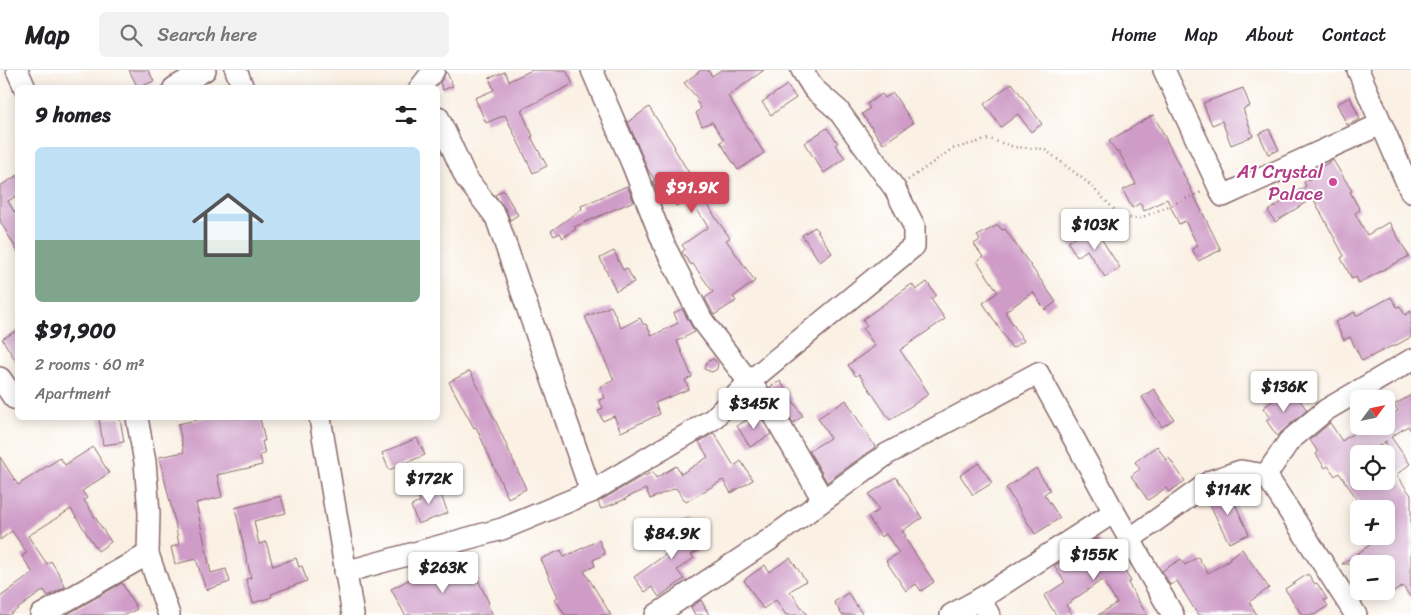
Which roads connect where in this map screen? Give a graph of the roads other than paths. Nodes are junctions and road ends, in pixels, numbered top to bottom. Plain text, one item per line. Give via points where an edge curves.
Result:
1 (17, 70) edge
2 (205, 70) edge
3 (236, 70) edge
4 (592, 70) edge
5 (802, 70) edge
6 (1164, 70) edge
7 (1358, 70) edge
8 (24, 85) edge
9 (179, 85) edge
10 (242, 85) edge
11 (440, 121) edge
12 (1381, 124) junction
13 (1411, 192) edge
14 (1411, 360) edge
15 (0, 378) edge
16 (749, 382) junction
17 (15, 398) edge
18 (137, 420) edge
19 (320, 420) edge
20 (1266, 475) junction
21 (591, 492) junction
22 (823, 500) junction
23 (1114, 512) junction
24 (1130, 539) junction
25 (148, 554) junction
26 (346, 572) junction
27 (985, 607) edge
28 (41, 615) edge
29 (169, 615) edge
30 (353, 615) edge
31 (656, 615) edge
32 (951, 615) edge
33 (1173, 615) edge
34 (1356, 615) edge

1 - 8 street
2 - 9 street
3 - 10 street
4 - 16 street via 665,247 702,320
5 - 16 street via 814,89 838,110 895,189 914,226 914,246
6 - 12 street via 1223,196
7 - 12 street
11 - 21 street via 466,178 496,217
12 - 13 street
14 - 20 street via 1326,410 1289,441
15 - 17 street
16 - 21 street via 713,418
16 - 22 street via 768,402
18 - 25 street via 145,462
19 - 26 street
20 - 24 street via 1241,471 1211,481
20 - 34 street
21 - 26 street via 502,529
22 - 23 street via 887,454 1038,373
22 - 31 street
23 - 24 street
23 - 27 street
24 - 33 street
25 - 28 street
25 - 29 street
26 - 30 street
27 - 32 street

